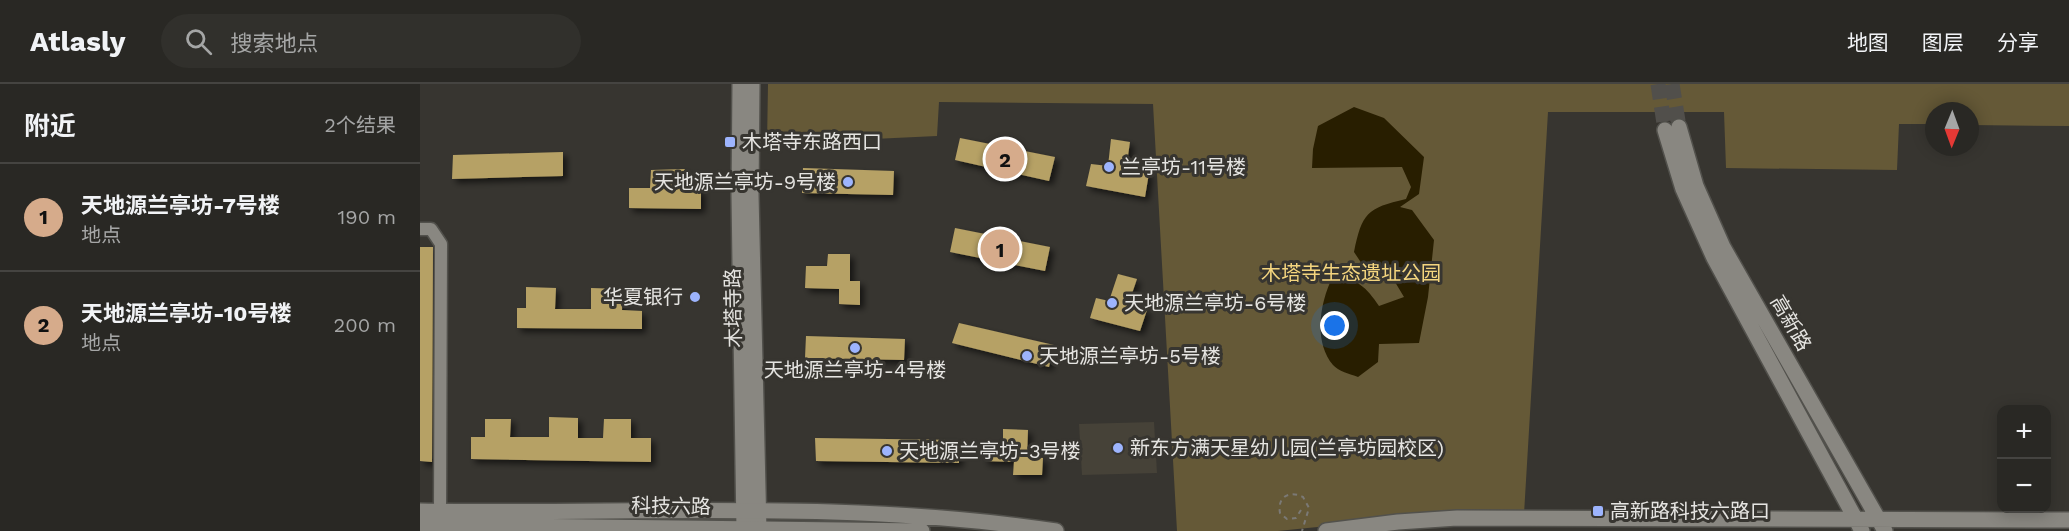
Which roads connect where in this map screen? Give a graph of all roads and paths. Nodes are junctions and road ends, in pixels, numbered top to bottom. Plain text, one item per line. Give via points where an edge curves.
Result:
1 (740, 84) edge
2 (752, 84) edge
3 (420, 229) edge
4 (1301, 510) dead end
5 (420, 511) edge
6 (440, 511) junction
7 (2069, 520) edge
8 (751, 524) edge
9 (420, 525) edge
10 (1859, 525) edge
11 (1882, 525) edge
12 (921, 531) edge
13 (1056, 531) edge
14 (1302, 531) edge
15 (1326, 531) edge

1 - 8 main road, 木塔寺路 via 739,196
2 - 8 main road, 木塔寺路
3 - 6 street via 431,229 441,244
4 - 14 path via 1296,518 1287,519 1280,513 1279,504 1291,493 1303,497 1309,508
5 - 6 main road
6 - 8 main road
7 - 11 main road
8 - 9 main road, 科技六路
8 - 12 main road, 科技六路
8 - 13 main road via 946,516
10 - 11 main road
10 - 11 main road, 高新路 via 1714,258 1683,189 1672,129 1723,247
10 - 15 main road via 1457,518

